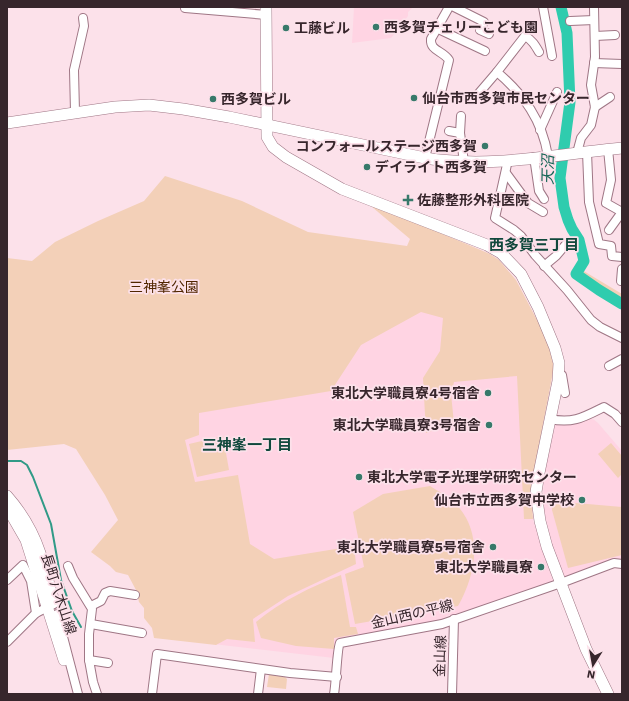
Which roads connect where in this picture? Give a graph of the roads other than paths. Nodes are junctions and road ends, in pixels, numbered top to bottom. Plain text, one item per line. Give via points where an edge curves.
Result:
1 (449, 7) edge
2 (454, 7) edge
3 (543, 7) edge
4 (594, 7) edge
5 (185, 8) edge
6 (267, 11) edge
7 (83, 18) dead end
8 (594, 20) junction
9 (570, 21) dead end
10 (436, 28) junction
11 (489, 34) dead end
12 (615, 35) dead end
13 (595, 36) junction
14 (485, 51) dead end
15 (539, 52) dead end
16 (552, 56) dead end
17 (594, 63) junction
18 (622, 64) edge
19 (497, 72) junction
20 (558, 92) dead end
21 (479, 93) dead end
22 (610, 97) dead end
23 (595, 107) junction
24 (75, 112) junction
25 (461, 116) dead end
26 (7, 123) edge
27 (268, 126) junction
28 (540, 130) junction
29 (449, 131) dead end
30 (460, 133) junction
31 (622, 148) edge
32 (608, 149) junction
33 (573, 153) junction
34 (548, 156) junction
35 (534, 157) junction
36 (425, 158) junction
37 (508, 160) junction
38 (464, 162) junction
39 (506, 173) junction
40 (544, 199) dead end
41 (543, 212) dead end
42 (622, 212) edge
43 (609, 230) dead end
44 (567, 243) dead end
45 (622, 258) edge
46 (544, 266) junction
47 (622, 269) edge
48 (621, 281) edge
49 (622, 338) edge
50 (622, 359) edge
51 (609, 366) dead end
52 (559, 374) junction
53 (565, 393) dead end
54 (550, 419) junction
55 (622, 422) edge
56 (7, 496) edge
57 (7, 507) edge
58 (622, 564) edge
59 (68, 566) dead end
60 (7, 580) edge
61 (561, 584) junction
62 (134, 595) dead end
63 (91, 606) junction
64 (53, 608) junction
65 (36, 613) junction
66 (454, 619) junction
67 (91, 624) junction
68 (142, 633) dead end
69 (7, 642) edge
70 (64, 660) joint
71 (89, 660) junction
72 (108, 663) dead end
73 (261, 669) junction
74 (337, 677) junction
75 (75, 694) edge
76 (78, 694) edge
77 (97, 694) edge
78 (152, 694) edge
79 (258, 694) edge
80 (334, 694) edge
81 (452, 694) edge
82 (607, 694) edge

1 - 10 street
2 - 11 street via 484,22 480,30
3 - 16 street
4 - 8 street
5 - 6 street
6 - 27 street
7 - 24 street via 84,26 74,70
8 - 9 street
8 - 13 street
10 - 14 street
10 - 36 street via 430,44 449,60
12 - 13 street
13 - 17 street
15 - 19 street via 525,36
17 - 18 street
17 - 23 street via 590,85
19 - 21 street
19 - 28 street via 525,100
20 - 28 street
22 - 23 street
23 - 33 street via 591,125
24 - 26 street
24 - 27 street via 149,105 208,113
25 - 30 street
27 - 36 street
27 - 52 street via 267,137 273,147 337,186 474,239 501,253 521,274 538,307 555,348
28 - 34 street
29 - 30 street
30 - 38 street
31 - 32 street
32 - 33 street
32 - 42 street via 611,180 606,202
33 - 34 street
33 - 45 street via 599,244 610,246 612,256
34 - 35 street
35 - 37 street
35 - 40 street via 539,191
36 - 38 street
37 - 38 street
37 - 39 street
39 - 41 street via 528,202
39 - 46 street via 495,218 521,236
42 - 43 street
44 - 46 street
46 - 49 street via 568,290 591,320 600,328
47 - 48 street
50 - 51 street
52 - 53 street via 562,375
52 - 54 street
54 - 55 street via 579,419 604,407
54 - 61 street via 539,473 537,501 546,547
56 - 64 street via 23,517 35,540
57 - 64 street, 長町八木山線 via 26,540
58 - 61 street, 金山西の平線 via 614,563
59 - 63 street
60 - 65 street via 24,565 31,581
61 - 66 street, 金山西の平線
61 - 82 street via 586,649
62 - 63 street via 110,591 105,593 101,601
63 - 67 street
64 - 65 street
64 - 70 street, 長町八木山線
64 - 76 street
65 - 69 street
66 - 74 street, 金山西の平線 via 442,624 340,643
66 - 81 street, 金山線
67 - 68 street
67 - 71 street
70 - 75 street, 長町八木山線
71 - 72 street
71 - 77 street
73 - 74 street
73 - 78 street via 158,654
73 - 79 street
74 - 80 street, 金山西の平線

